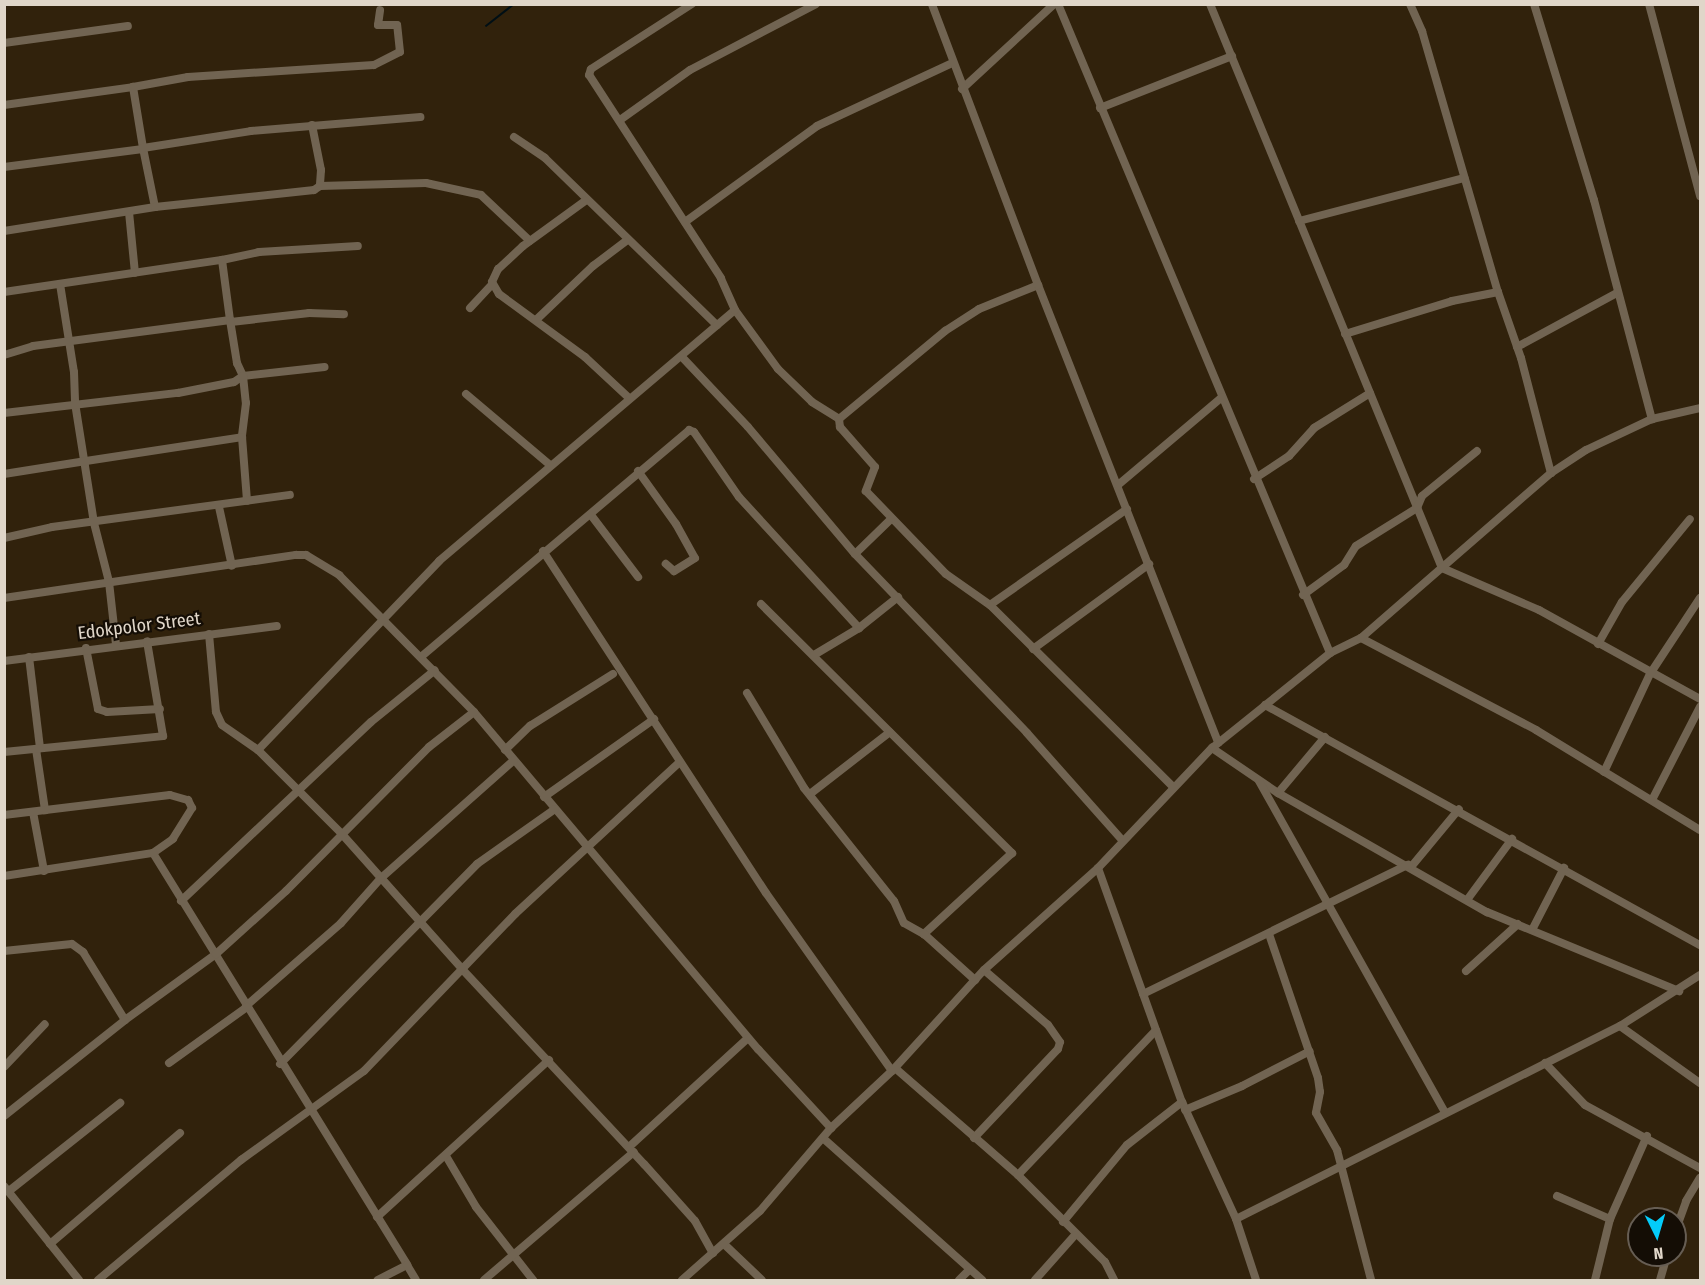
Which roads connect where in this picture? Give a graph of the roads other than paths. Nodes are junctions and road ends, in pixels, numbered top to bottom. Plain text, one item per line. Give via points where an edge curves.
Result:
1 (692, 4) edge
2 (816, 4) edge
3 (932, 4) edge
4 (1056, 4) edge
5 (1210, 4) edge
6 (1410, 4) edge
7 (1534, 4) edge
8 (1649, 4) edge
9 (380, 10) dead end
10 (128, 26) dead end
11 (4, 43) edge
12 (1232, 56) junction
13 (952, 63) junction
14 (133, 87) junction
15 (962, 89) junction
16 (4, 105) edge
17 (1100, 108) junction
18 (420, 117) dead end
19 (620, 120) junction
20 (312, 125) junction
21 (514, 136) dead end
22 (143, 149) junction
23 (4, 167) edge
24 (1464, 178) junction
25 (320, 186) junction
26 (1701, 195) edge
27 (585, 201) junction
28 (155, 207) junction
29 (129, 212) junction
30 (1299, 221) junction
31 (686, 222) junction
32 (4, 231) edge
33 (530, 241) junction
34 (626, 241) junction
35 (358, 246) dead end
36 (222, 260) junction
37 (135, 273) junction
38 (60, 284) junction
39 (492, 284) junction
40 (1038, 285) junction
41 (4, 292) edge
42 (1498, 292) junction
43 (1617, 293) junction
44 (470, 308) dead end
45 (735, 310) junction
46 (344, 314) dead end
47 (536, 320) junction
48 (231, 321) junction
49 (717, 326) junction
50 (1345, 334) junction
51 (68, 343) junction
52 (1517, 347) junction
53 (4, 355) edge
54 (682, 357) junction
55 (325, 367) dead end
56 (243, 376) junction
57 (1370, 393) junction
58 (466, 394) dead end
59 (1222, 397) junction
60 (629, 398) junction
61 (75, 403) junction
62 (1701, 408) edge
63 (4, 413) edge
64 (839, 419) junction
65 (1652, 419) junction
66 (242, 437) junction
67 (1477, 451) dead end
68 (86, 461) junction
69 (549, 465) junction
70 (638, 471) junction
71 (1551, 473) junction
72 (4, 474) edge
73 (1254, 479) junction
74 (1118, 485) junction
75 (290, 495) dead end
76 (246, 501) junction
77 (219, 507) junction
78 (1417, 508) junction
79 (1127, 509) junction
80 (591, 515) junction
81 (1690, 519) dead end
82 (890, 520) junction
83 (94, 523) junction
84 (4, 538) edge
85 (543, 551) junction
86 (855, 554) junction
87 (666, 564) dead end
88 (1149, 564) junction
89 (232, 566) junction
90 (1442, 568) junction
91 (638, 577) dead end
92 (109, 582) junction
93 (1303, 595) junction
94 (898, 597) junction
95 (4, 598) edge
96 (1701, 598) edge
97 (761, 604) dead end
98 (990, 605) junction
99 (382, 619) junction
100 (277, 626) dead end
101 (859, 628) junction
102 (209, 634) junction
103 (1361, 638) junction
104 (147, 641) junction
105 (116, 644) junction
106 (1598, 644) junction
107 (86, 648) junction
108 (1033, 649) junction
109 (1330, 653) junction
110 (814, 655) junction
111 (422, 656) junction
112 (29, 657) junction
113 (4, 661) edge
114 (435, 670) junction
115 (613, 674) dead end
116 (1650, 674) junction
117 (747, 693) dead end
118 (1701, 699) edge
119 (1265, 705) junction
120 (1701, 707) edge
121 (160, 709) junction
122 (474, 712) junction
123 (654, 719) junction
124 (890, 732) junction
125 (1325, 737) junction
126 (1215, 745) junction
127 (38, 748) junction
128 (258, 750) junction
129 (505, 750) junction
130 (4, 752) edge
131 (514, 760) junction
132 (680, 762) junction
133 (1604, 772) junction
134 (1258, 780) junction
135 (1173, 786) junction
136 (298, 792) junction
137 (1278, 792) junction
138 (810, 794) junction
139 (544, 797) junction
140 (1652, 800) junction
141 (555, 809) junction
142 (1459, 809) junction
143 (45, 810) junction
144 (33, 813) junction
145 (4, 815) edge
146 (1701, 830) edge
147 (341, 833) junction
148 (1512, 839) junction
149 (1122, 840) junction
150 (587, 845) junction
151 (153, 853) junction
152 (1409, 866) junction
153 (1098, 868) junction
154 (1564, 868) junction
155 (44, 871) junction
156 (4, 876) edge
157 (380, 879) junction
158 (1467, 900) junction
159 (182, 901) junction
160 (1327, 904) junction
161 (421, 923) junction
162 (1518, 924) junction
163 (1532, 930) junction
164 (924, 934) junction
165 (1269, 934) junction
166 (1701, 945) edge
167 (4, 951) edge
168 (216, 954) junction
169 (462, 969) junction
170 (984, 970) junction
171 (1466, 971) dead end
172 (1701, 975) edge
173 (975, 980) junction
174 (1678, 991) junction
175 (1143, 994) junction
176 (246, 1006) junction
177 (125, 1020) junction
178 (45, 1024) dead end
179 (1620, 1026) junction
180 (1155, 1030) junction
181 (748, 1038) junction
182 (1310, 1051) junction
183 (549, 1060) junction
184 (169, 1063) dead end
185 (1545, 1063) junction
186 (280, 1064) junction
187 (4, 1067) edge
188 (894, 1069) junction
189 (1701, 1083) edge
190 (120, 1103) dead end
191 (1184, 1106) junction
192 (310, 1109) junction
193 (1445, 1112) junction
194 (4, 1116) edge
195 (831, 1128) junction
196 (180, 1133) dead end
197 (1647, 1136) junction
198 (974, 1138) junction
199 (824, 1139) junction
200 (631, 1150) junction
201 (446, 1156) junction
202 (1339, 1166) junction
203 (1701, 1168) edge
204 (1018, 1175) junction
205 (1701, 1178) edge
206 (7, 1189) edge
207 (1557, 1196) dead end
208 (1684, 1207) edge
209 (377, 1216) junction
210 (1236, 1219) junction
211 (1610, 1219) junction
212 (1063, 1222) junction
213 (1076, 1235) junction
214 (50, 1244) junction
215 (724, 1244) junction
216 (713, 1253) junction
217 (514, 1257) junction
218 (407, 1265) junction
219 (969, 1270) junction
220 (78, 1281) edge
221 (98, 1281) edge
222 (378, 1281) edge
223 (416, 1281) edge
224 (484, 1281) edge
225 (533, 1281) edge
226 (682, 1281) edge
227 (762, 1281) edge
228 (958, 1281) edge
229 (982, 1281) edge
230 (1035, 1281) edge
231 (1114, 1281) edge
232 (1256, 1281) edge
233 (1371, 1281) edge
234 (1595, 1281) edge

1 - 19 street via 590,71 590,77
2 - 19 street via 690,70
3 - 13 street
4 - 15 street
4 - 17 street
5 - 12 street
6 - 24 street via 1422,31
7 - 43 street via 1594,200
8 - 26 street
9 - 14 street via 378,25 397,24 400,52 374,65 188,77
10 - 11 street
12 - 17 street
12 - 30 street
13 - 15 street
13 - 31 street via 817,126
14 - 16 street
14 - 22 street
15 - 40 street
17 - 59 street
18 - 20 street
19 - 31 street
20 - 22 street
20 - 25 street via 321,170
21 - 27 street via 545,158
22 - 23 street
22 - 28 street
24 - 30 street
24 - 42 street
25 - 28 street via 314,190
25 - 33 street via 426,183 467,190 499,210
27 - 33 street
27 - 34 street
28 - 29 street
29 - 32 street
29 - 37 street
30 - 50 street
31 - 45 street via 734,302
33 - 39 street via 498,269
34 - 47 street
34 - 49 street via 684,290
35 - 36 street via 258,252
36 - 37 street
36 - 48 street
37 - 38 street
38 - 41 street
38 - 51 street
39 - 44 street
39 - 47 street via 499,294
40 - 64 street via 979,309 945,331
40 - 74 street
42 - 50 street via 1452,301
42 - 52 street
43 - 52 street
43 - 65 street
45 - 49 street
45 - 64 street via 778,369 812,402
46 - 48 street via 309,313
47 - 60 street
48 - 51 street
48 - 56 street via 237,363
49 - 54 street
50 - 57 street
51 - 53 street via 33,346
51 - 61 street
52 - 71 street
54 - 60 street
54 - 86 street via 748,427
55 - 56 street
56 - 61 street via 234,382 178,393
56 - 66 street via 246,403
57 - 73 street via 1314,428 1289,456
57 - 78 street
58 - 69 street
59 - 73 street
59 - 74 street
60 - 69 street
61 - 63 street
61 - 68 street
62 - 65 street
64 - 82 street via 840,428 875,467 866,491
65 - 71 street via 1586,450
66 - 68 street
66 - 76 street
67 - 78 street via 1422,496
68 - 72 street
68 - 83 street
69 - 99 street via 439,561
70 - 80 street
70 - 87 street via 695,558 674,571
70 - 101 street via 684,433 694,432 739,497
71 - 90 street
73 - 93 street
74 - 79 street
75 - 76 street
76 - 77 street
77 - 83 street
77 - 89 street
78 - 90 street
78 - 93 street via 1356,546 1344,565
79 - 88 street
79 - 98 street
80 - 85 street
80 - 91 street
81 - 106 street via 1622,602
82 - 86 street
82 - 98 street via 904,528 955,582
83 - 84 street
83 - 92 street
85 - 111 street
85 - 123 street
86 - 94 street
88 - 108 street
88 - 126 street
89 - 92 street
89 - 99 street via 306,555 339,574
90 - 103 street
90 - 106 street via 1539,610
92 - 95 street
92 - 105 street
93 - 109 street
94 - 101 street
94 - 149 street
96 - 116 street
97 - 110 street
98 - 108 street
99 - 111 street
99 - 128 street
100 - 102 street, Edokpolor Street
101 - 110 street
102 - 104 street, Edokpolor Street
102 - 128 street via 216,712 222,725
103 - 109 street
103 - 133 street via 1536,730
104 - 105 street, Edokpolor Street
104 - 121 street
105 - 107 street, Edokpolor Street
106 - 116 street
107 - 112 street, Edokpolor Street
107 - 121 street via 98,709
108 - 135 street
109 - 119 street
110 - 124 street
111 - 114 street
112 - 113 street, Edokpolor Street
112 - 127 street
114 - 122 street
114 - 136 street via 371,722
115 - 129 street via 530,726
116 - 118 street
116 - 133 street
117 - 138 street
119 - 125 street
119 - 126 street
120 - 140 street
121 - 127 street via 164,729 158,739
122 - 129 street
122 - 147 street via 429,747
123 - 132 street
123 - 139 street
124 - 138 street
124 - 164 street via 1012,853
125 - 137 street
125 - 142 street
126 - 134 street
126 - 135 street
127 - 130 street
127 - 143 street
128 - 136 street
129 - 131 street
131 - 139 street
131 - 157 street
132 - 150 street
132 - 188 street
133 - 140 street
134 - 137 street
134 - 160 street
135 - 149 street
136 - 147 street
136 - 159 street
137 - 152 street
138 - 164 street via 894,901 904,923
139 - 141 street
140 - 146 street
141 - 150 street
141 - 161 street via 477,864
142 - 148 street
142 - 152 street
143 - 144 street
143 - 151 street via 170,795 188,800 192,808 173,839
144 - 145 street
144 - 155 street
147 - 157 street
147 - 168 street
148 - 154 street
148 - 158 street
149 - 153 street
150 - 169 street
150 - 181 street
151 - 155 street
151 - 159 street
152 - 158 street
152 - 160 street
153 - 170 street
153 - 175 street
154 - 163 street
154 - 166 street
155 - 156 street
157 - 161 street
157 - 176 street via 341,923
158 - 162 street
159 - 168 street
160 - 165 street
160 - 193 street
161 - 169 street
161 - 186 street
162 - 163 street
162 - 171 street
163 - 174 street
164 - 173 street
165 - 175 street
165 - 182 street
167 - 177 street via 72,944 83,952
168 - 176 street
168 - 177 street
169 - 183 street
169 - 192 street via 364,1071
170 - 173 street
170 - 198 street via 1048,1025 1060,1042
172 - 174 street
173 - 188 street
174 - 179 street
175 - 180 street
176 - 184 street
176 - 186 street
177 - 194 street
178 - 187 street
179 - 185 street
179 - 189 street
180 - 191 street
180 - 204 street
181 - 195 street
181 - 200 street
182 - 191 street via 1242,1086
182 - 202 street via 1320,1092 1316,1113 1333,1142
183 - 200 street
183 - 201 street
185 - 193 street
185 - 197 street via 1585,1105
186 - 192 street
188 - 195 street
188 - 198 street
190 - 206 street
191 - 210 street
191 - 212 street via 1127,1145
192 - 209 street
192 - 221 street via 241,1160
193 - 202 street
195 - 199 street
196 - 214 street
197 - 203 street
197 - 211 street
198 - 204 street
199 - 215 street via 774,1198
199 - 219 street
200 - 216 street via 695,1221
200 - 217 street
201 - 209 street
201 - 217 street via 476,1207
202 - 210 street
202 - 233 street
204 - 212 street
205 - 208 street
206 - 214 street
207 - 211 street
209 - 218 street
210 - 232 street
211 - 234 street
212 - 213 street
213 - 230 street
213 - 231 street via 1105,1262
214 - 220 street
215 - 216 street
215 - 227 street
216 - 226 street
217 - 224 street
217 - 225 street
218 - 222 street
218 - 223 street
219 - 228 street
219 - 229 street

